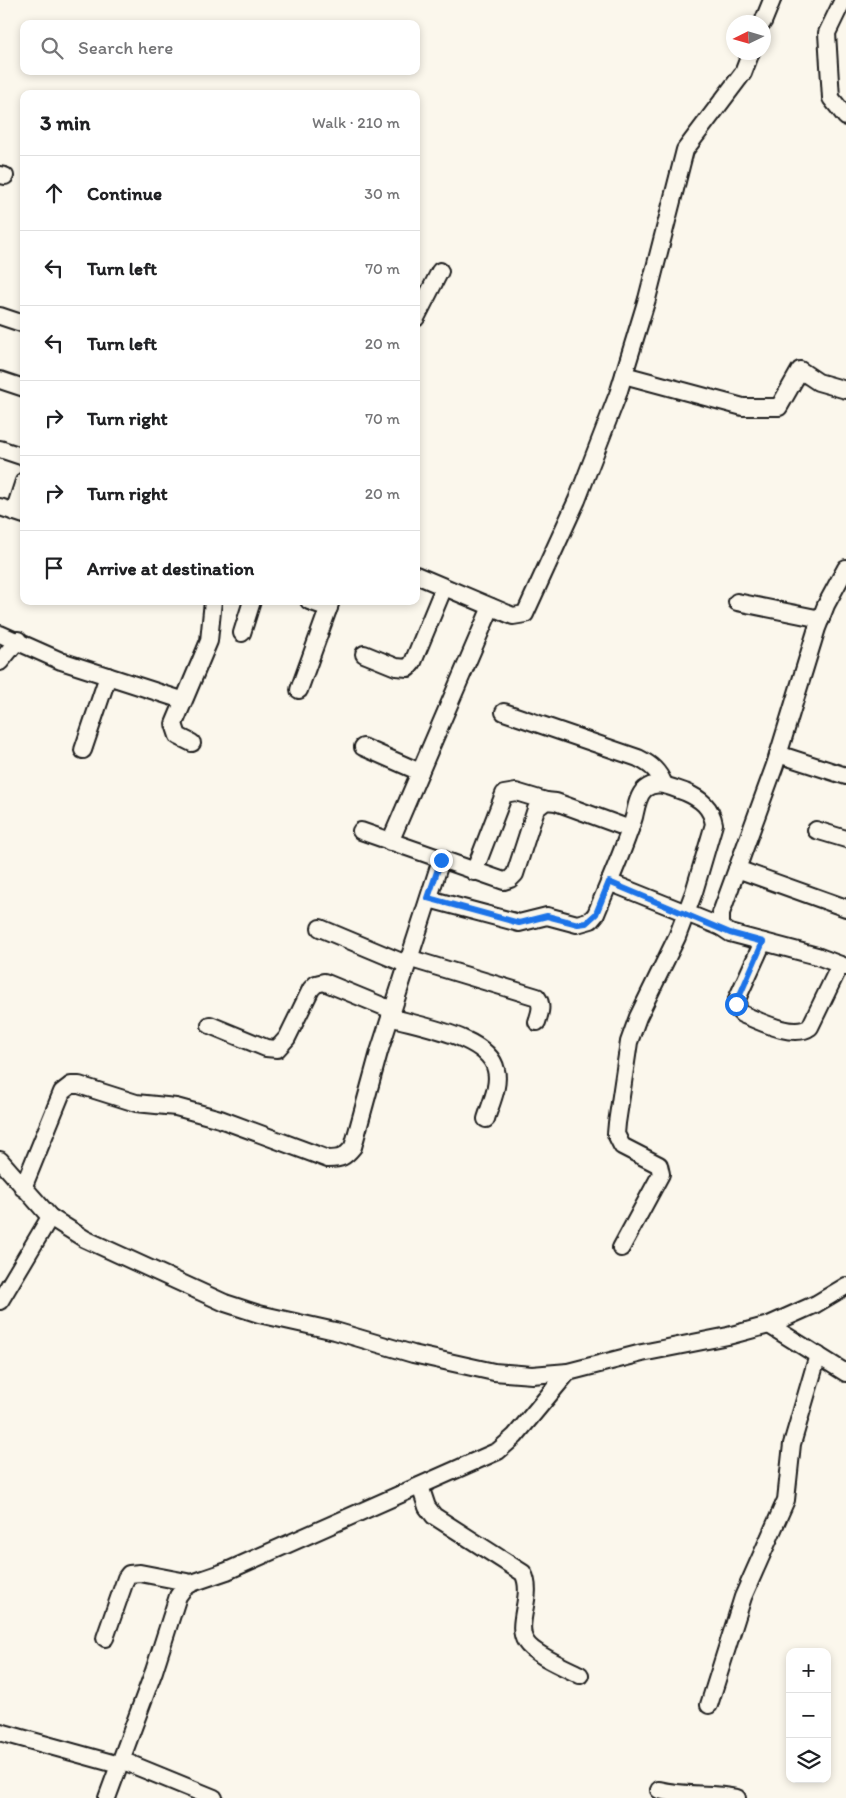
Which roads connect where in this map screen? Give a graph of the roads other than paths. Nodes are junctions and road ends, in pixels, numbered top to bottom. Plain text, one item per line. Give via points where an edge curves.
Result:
1 (772, 0) edge
2 (842, 0) edge
3 (766, 15) edge
4 (749, 60) edge
5 (846, 117) edge
6 (440, 271) dead end
7 (420, 310) edge
8 (0, 316) edge
9 (20, 323) edge
10 (624, 375) junction
11 (0, 380) edge
12 (20, 387) edge
13 (846, 390) edge
14 (0, 449) edge
15 (20, 456) edge
16 (20, 492) edge
17 (13, 511) edge
18 (846, 568) edge
19 (420, 577) edge
20 (444, 587) junction
21 (737, 602) dead end
22 (213, 605) edge
23 (251, 605) edge
24 (330, 605) edge
25 (491, 607) junction
26 (821, 619) junction
27 (242, 633) dead end
28 (0, 634) edge
29 (18, 640) junction
30 (364, 654) dead end
31 (0, 662) edge
32 (108, 676) junction
33 (299, 690) dead end
34 (182, 700) junction
35 (504, 712) dead end
36 (192, 743) dead end
37 (363, 748) dead end
38 (83, 750) dead end
39 (778, 754) junction
40 (420, 772) junction
41 (846, 776) edge
42 (664, 784) junction
43 (546, 800) junction
44 (630, 829) junction
45 (816, 830) dead end
46 (361, 831) dead end
47 (846, 839) edge
48 (390, 842) junction
49 (441, 860) junction
50 (737, 869) junction
51 (474, 872) junction
52 (609, 882) junction
53 (428, 898) junction
54 (846, 908) edge
55 (686, 914) junction
56 (721, 927) junction
57 (320, 928) dead end
58 (763, 942) junction
59 (407, 961) junction
60 (844, 965) edge
61 (391, 1014) junction
62 (538, 1022) dead end
63 (210, 1025) dead end
64 (486, 1119) dead end
65 (0, 1160) edge
66 (24, 1188) junction
67 (50, 1217) junction
68 (621, 1248) dead end
69 (846, 1286) edge
70 (0, 1301) edge
71 (768, 1325) junction
72 (818, 1355) junction
73 (568, 1372) junction
74 (846, 1373) edge
75 (420, 1486) junction
76 (192, 1583) junction
77 (105, 1638) dead end
78 (580, 1675) dead end
79 (709, 1705) dead end
80 (0, 1732) edge
81 (120, 1763) junction
82 (659, 1790) dead end
83 (107, 1798) edge
84 (214, 1798) edge
85 (737, 1798) edge

1 - 3 street
2 - 5 street via 827,33 831,98
4 - 10 street via 743,73 686,150
6 - 7 street
8 - 9 street
10 - 13 street via 742,407 779,407 800,370 818,382
10 - 25 street via 577,500 525,614 518,617
11 - 12 street
14 - 15 street
16 - 17 street
18 - 26 street
19 - 20 street
20 - 25 street
20 - 30 street via 408,668 396,667
21 - 26 street
22 - 34 street via 209,641
23 - 27 street
24 - 33 street
25 - 40 street
26 - 39 street
28 - 29 street
29 - 31 street
29 - 32 street via 61,661
32 - 34 street
32 - 38 street
34 - 36 street via 174,730 178,736
35 - 42 street via 638,758 658,771
37 - 40 street
39 - 41 street
39 - 50 street
40 - 48 street
42 - 44 street via 646,788 640,795
42 - 55 street via 694,796 706,805 714,824
43 - 44 street
43 - 51 street via 536,809 515,874 510,879 497,880
43 - 51 street via 516,792 504,794
44 - 52 street
45 - 47 street
46 - 48 street
48 - 49 street
49 - 51 street
49 - 53 street
50 - 54 street
50 - 56 street via 721,913
52 - 53 street via 596,914 586,923 578,924 547,916 519,923
52 - 55 street
53 - 59 street
55 - 56 street
55 - 68 street via 638,1017 624,1064 618,1140 622,1146 662,1169
56 - 58 street via 730,933
57 - 59 street
58 - 60 street
58 - 60 street via 737,999 738,1010 787,1030 800,1032 810,1027
59 - 61 street
59 - 62 street via 537,998 541,1002
61 - 63 street via 324,982 311,989 287,1038 277,1049 266,1048
61 - 64 street via 468,1040 484,1050 493,1060 497,1076
61 - 66 street via 353,1147 340,1159 328,1159 199,1113 136,1103 71,1085 62,1092
65 - 66 street
66 - 67 street
67 - 70 street
67 - 73 street via 85,1239 224,1303 259,1314 494,1372 532,1375
69 - 71 street via 816,1304
71 - 72 street
71 - 73 street
72 - 74 street
72 - 79 street via 792,1444 786,1500 743,1597
73 - 75 street via 515,1436 498,1451
75 - 76 street via 227,1571
75 - 78 street via 427,1507 434,1516 523,1573 528,1590 522,1632 526,1642
76 - 77 street via 129,1574
76 - 81 street via 178,1596
80 - 81 street
81 - 83 street
81 - 84 street
82 - 85 street via 679,1795 716,1794

